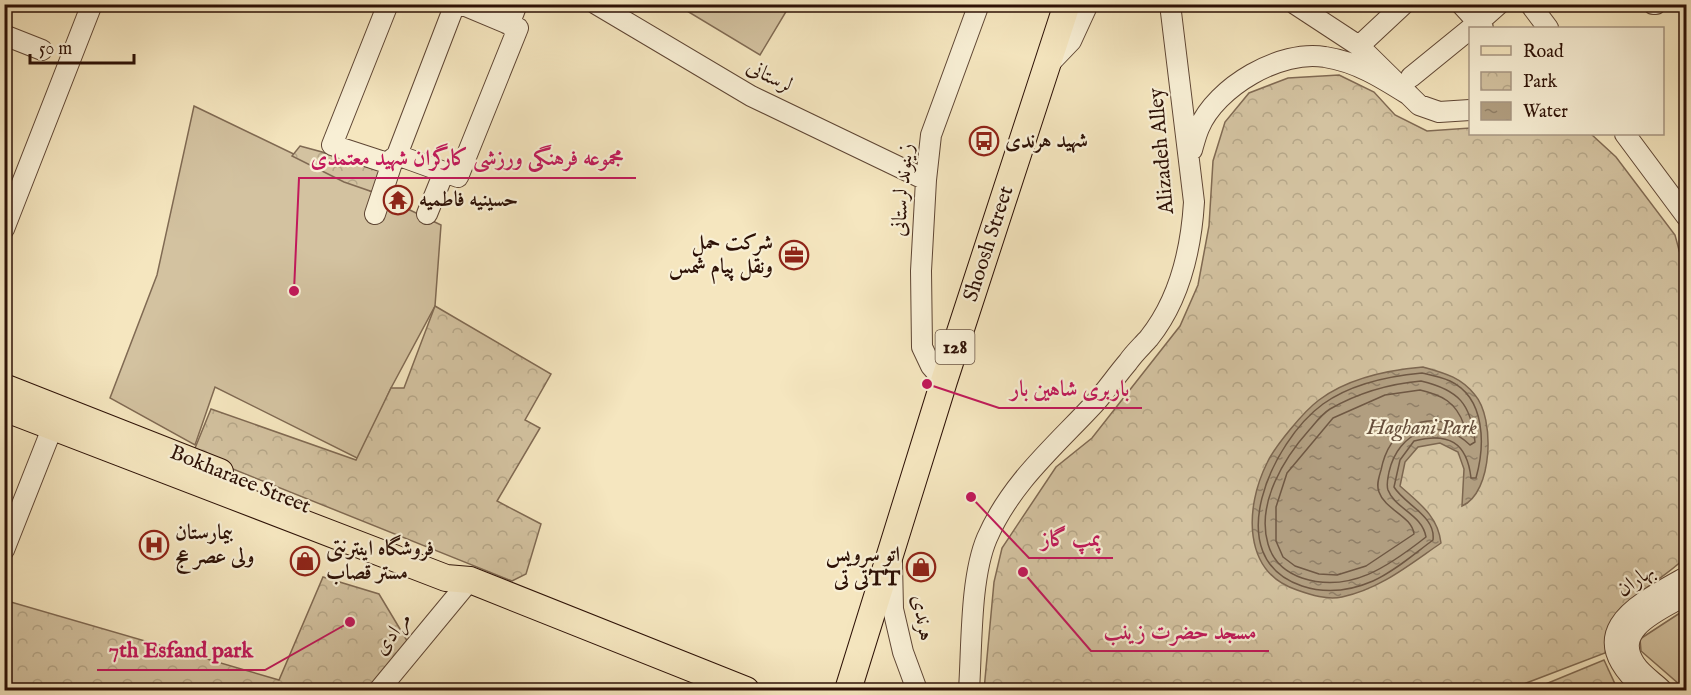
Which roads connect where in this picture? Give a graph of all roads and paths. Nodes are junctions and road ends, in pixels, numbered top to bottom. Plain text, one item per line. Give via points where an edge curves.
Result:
1 (92, 4) edge
2 (388, 4) edge
3 (455, 4) edge
4 (460, 4) edge
5 (517, 4) edge
6 (596, 4) edge
7 (979, 4) edge
8 (1067, 4) edge
9 (1088, 4) edge
10 (1170, 4) edge
11 (1404, 4) edge
12 (1461, 4) edge
13 (1499, 4) edge
14 (1530, 4) edge
15 (1308, 8) edge
16 (509, 25) junction
17 (1476, 27) edge
18 (1547, 27) edge
19 (1469, 33) edge
20 (4, 35) edge
21 (1359, 46) junction
22 (42, 50) dead end
23 (1047, 66) junction
24 (1410, 86) junction
25 (1469, 110) edge
26 (1626, 135) edge
27 (395, 158) junction
28 (1190, 158) junction
29 (451, 174) junction
30 (926, 180) junction
31 (375, 214) dead end
32 (426, 214) dead end
33 (1686, 216) edge
34 (4, 230) edge
35 (944, 381) junction
36 (4, 387) edge
37 (4, 408) edge
38 (53, 426) junction
39 (100, 434) junction
40 (4, 550) edge
41 (892, 551) junction
42 (1686, 576) edge
43 (470, 580) junction
44 (1686, 595) edge
45 (379, 690) edge
46 (746, 690) edge
47 (848, 690) edge
48 (917, 690) edge
49 (969, 690) edge
50 (1645, 690) edge
51 (1662, 690) edge

1 - 34 street
2 - 27 street via 332,145 387,163
3 - 27 street
4 - 16 street
5 - 16 street
6 - 30 street, لرستانی via 751,96
7 - 30 street, زینوند لرستانی via 931,135
8 - 23 main road, Shoosh Street / 128
9 - 23 street via 1071,41
10 - 28 street, Alizadeh Alley
11 - 21 street
12 - 17 street
13 - 17 street
14 - 18 street
15 - 21 street
16 - 29 street via 518,28
19 - 24 street
20 - 22 street
21 - 24 street
23 - 35 main road, Shoosh Street / 128
24 - 25 street via 1429,110
24 - 28 street via 1323,56 1284,60 1235,85 1220,100 1199,126
26 - 33 street
27 - 29 street
27 - 31 street
28 - 49 street, Alizadeh Alley via 1192,231 1173,299 1149,338 1108,387 1014,489 987,539 979,563
29 - 32 street
30 - 35 street, زینوند لرستانی via 922,347
35 - 41 main road, Shoosh Street / 128
36 - 39 main road, Bokharaee Street
37 - 38 main road, Bokharaee Street
38 - 39 main road, Bokharaee Street
38 - 40 street
39 - 43 main road, Bokharaee Street via 446,578
41 - 47 main road, Shoosh Street / 128
41 - 48 street, هرندی via 893,609
42 - 50 street, بهاران via 1642,601 1620,626 1614,648 1616,658 1626,674
43 - 45 street, مرادی
43 - 46 main road, Bokharaee Street
44 - 51 street, بهاران via 1638,624 1630,636 1635,665

